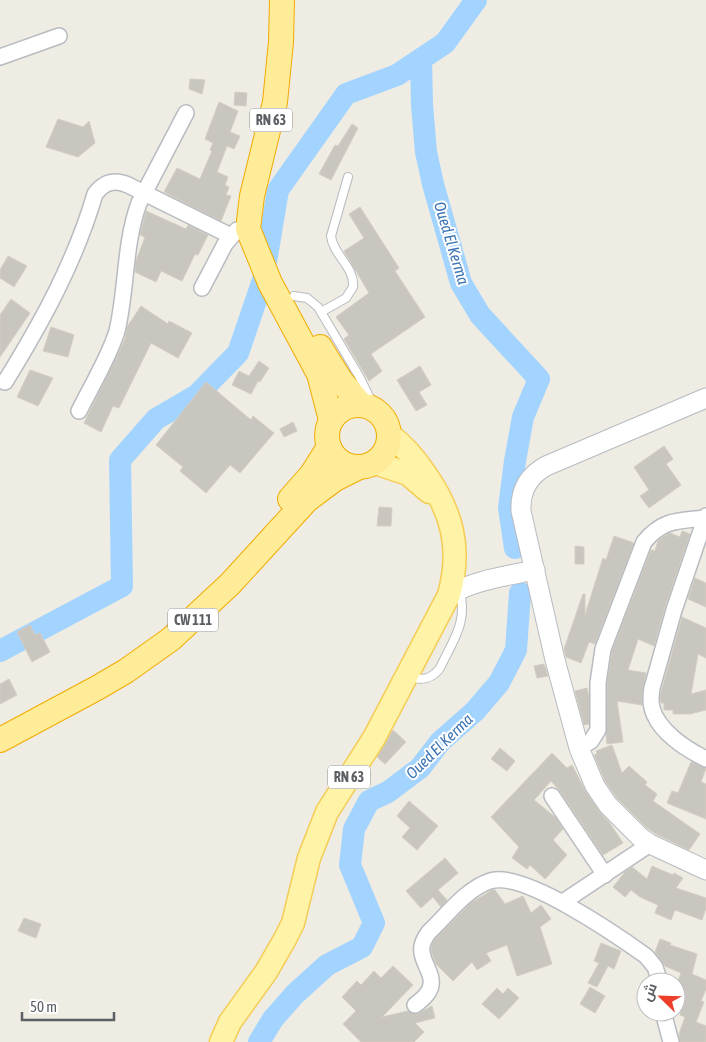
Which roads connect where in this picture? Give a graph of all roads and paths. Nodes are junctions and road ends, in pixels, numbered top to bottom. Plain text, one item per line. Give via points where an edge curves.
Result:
1 (282, 0) edge
2 (297, 0) edge
3 (59, 36) dead end
4 (0, 57) edge
5 (186, 113) dead end
6 (348, 177) dead end
7 (143, 192) junction
8 (248, 233) junction
9 (283, 285) junction
10 (202, 288) dead end
11 (321, 312) junction
12 (5, 382) dead end
13 (706, 398) edge
14 (368, 406) junction
15 (79, 411) dead end
16 (331, 420) junction
17 (390, 435) junction
18 (329, 447) junction
19 (367, 465) junction
20 (446, 508) junction
21 (706, 517) edge
22 (535, 570) junction
23 (454, 592) junction
24 (0, 724) edge
25 (0, 740) edge
26 (579, 748) junction
27 (706, 759) edge
28 (552, 796) dead end
29 (650, 844) junction
30 (703, 865) edge
31 (605, 875) junction
32 (562, 902) junction
33 (656, 972) edge
34 (415, 1005) dead end
35 (665, 1022) edge
36 (221, 1042) edge
37 (671, 1042) edge

1 - 8 highway, RN 63 via 276,102 252,196
2 - 8 highway, RN 63 via 296,44 287,112 263,207 262,225
3 - 4 street
5 - 7 street
6 - 11 lane via 331,236 353,278 354,287 346,298
7 - 8 street
7 - 12 street via 121,182 100,188 61,284
7 - 15 street via 135,214 116,333
8 - 9 highway, RN 63
8 - 10 street
9 - 11 lane via 316,304
9 - 14 highway, RN 63 via 333,369
9 - 16 highway, RN 63 via 323,386
11 - 14 lane via 359,376
13 - 22 street via 553,463 531,477 526,484 521,511
14 - 16 highway via 344,408
14 - 17 highway via 386,420
16 - 18 highway via 327,436
17 - 19 highway via 386,451
17 - 20 main road via 415,458
18 - 19 highway via 343,463
18 - 24 highway, CW 111 via 300,488 213,581 164,626 74,686
19 - 20 main road via 408,474
19 - 25 highway, CW 111 via 334,479 307,500 230,584 171,639 104,684
20 - 23 main road, RN 63 via 454,535
21 - 26 street via 668,522 652,532 644,542 603,649 598,672 598,730 591,741
21 - 27 street via 674,610 650,700 662,726 678,742
22 - 23 street
22 - 26 street
23 - 36 main road, RN 63 via 374,738 328,812 311,852 293,923 266,972 230,1022
26 - 29 street via 595,786 608,805
28 - 31 street
29 - 30 street
29 - 31 street
31 - 32 street
32 - 33 street via 646,956
32 - 34 street via 510,880 492,880 479,886 424,939 422,953 432,981 427,994
35 - 37 street

